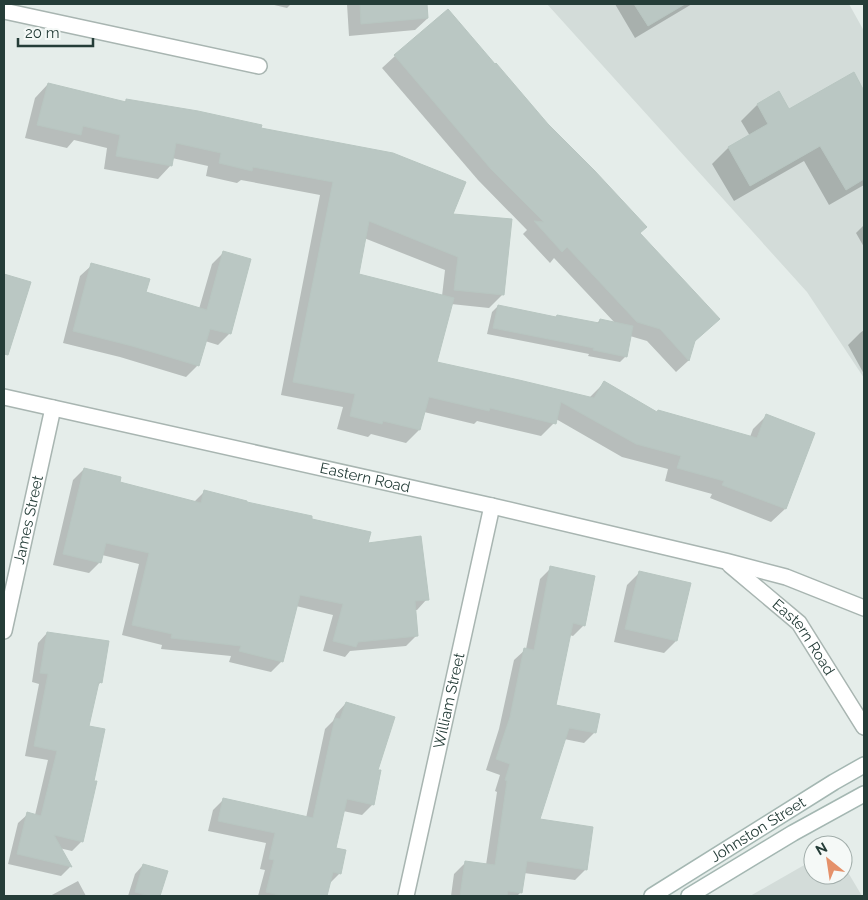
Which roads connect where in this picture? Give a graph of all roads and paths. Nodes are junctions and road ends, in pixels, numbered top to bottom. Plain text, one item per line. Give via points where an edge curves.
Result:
1 (4, 11) edge
2 (259, 66) dead end
3 (4, 397) edge
4 (53, 408) junction
5 (492, 506) junction
6 (726, 561) junction
7 (864, 608) edge
8 (4, 631) edge
9 (864, 727) edge
10 (864, 765) edge
11 (864, 794) edge
12 (406, 896) edge
13 (652, 896) edge
14 (688, 896) edge

1 - 2 street
3 - 4 street, Eastern Road
4 - 5 street, Eastern Road
4 - 8 street, James Street
5 - 6 street, Eastern Road
5 - 12 street, William Street
6 - 7 street, Eastern Road via 786,576
6 - 9 street, Eastern Road via 800,622
10 - 13 street, Johnston Street
11 - 14 street, Johnston Street

